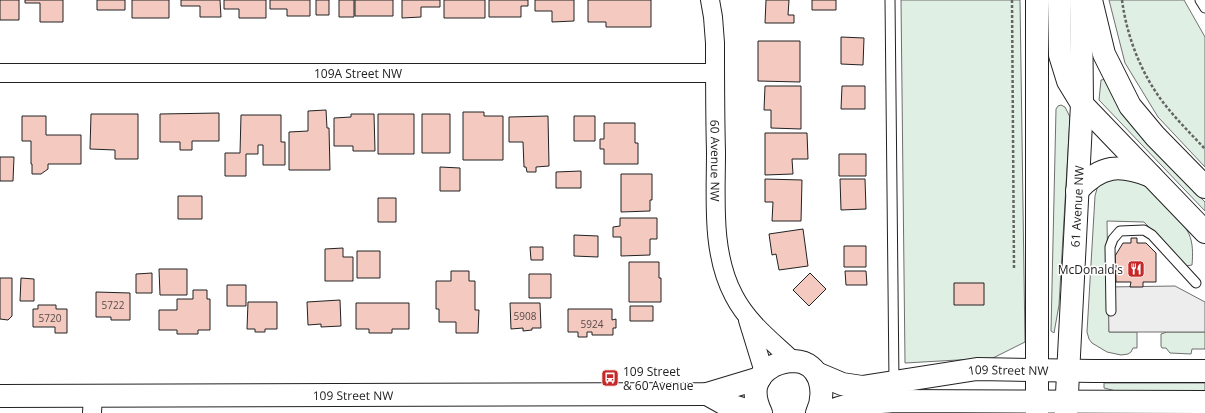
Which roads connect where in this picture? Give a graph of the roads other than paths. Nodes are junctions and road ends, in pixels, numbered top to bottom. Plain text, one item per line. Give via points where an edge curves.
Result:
1 (710, 0) edge
2 (890, 0) edge
3 (1037, 0) edge
4 (1059, 0) edge
5 (1082, 0) edge
6 (1091, 0) edge
7 (1200, 0) edge
8 (1205, 8) edge
9 (715, 73) junction
10 (0, 74) edge
11 (1082, 104) junction
12 (1152, 177) junction
13 (1205, 187) edge
14 (1077, 190) junction
15 (1205, 232) edge
16 (1196, 283) dead end
17 (1111, 311) dead end
18 (747, 316) junction
19 (794, 361) junction
20 (1038, 370) junction
21 (1068, 371) junction
22 (1205, 372) edge
23 (816, 373) junction
24 (762, 375) junction
25 (707, 394) junction
26 (0, 396) edge
27 (894, 398) edge
28 (1139, 402) junction
29 (1205, 402) edge
30 (92, 404) edge
31 (1037, 407) edge
32 (1067, 407) edge
33 (756, 413) edge
34 (761, 413) edge
35 (817, 413) edge
36 (826, 413) edge
37 (1115, 413) edge

1 - 9 street, 60 Avenue NW via 715,43
2 - 27 lane
3 - 20 main road
4 - 11 main road via 1060,55 1068,81
5 - 11 main road, 61 Avenue NW
6 - 13 main road via 1104,54 1130,106 1154,136
7 - 8 lane
9 - 10 street, 109A Street NW
9 - 18 street, 60 Avenue NW via 717,232 725,277
11 - 12 main road
11 - 14 main road, 61 Avenue NW
12 - 14 main road via 1127,168 1108,170 1098,172
12 - 15 main road
14 - 21 main road, 61 Avenue NW
16 - 17 lane via 1152,235 1144,230 1120,231 1112,239 1110,247
18 - 19 street, 60 Avenue NW
18 - 24 street, 60 Avenue NW
19 - 23 main road, 109 Street NW via 801,362
19 - 24 main road, 109 Street NW via 780,363
20 - 21 main road, 109 Street NW
20 - 27 main road, 109 Street NW via 977,369
20 - 31 main road
21 - 22 main road, 109 Street NW
21 - 32 main road, 61 Avenue NW
23 - 27 main road, 109 Street NW via 842,384 862,387 877,385
23 - 35 main road via 821,383 822,396
24 - 25 main road, 109 Street NW
24 - 34 main road via 756,386 755,395
25 - 30 main road, 109 Street NW
25 - 33 main road, 109 Street NW via 723,403
26 - 30 main road, 109 Street NW
27 - 31 main road, 109 Street NW
27 - 36 main road, 109 Street NW via 841,406
28 - 29 main road, 109 Street NW via 1170,406
28 - 32 main road, 109 Street NW
28 - 37 main road
31 - 32 main road, 109 Street NW

